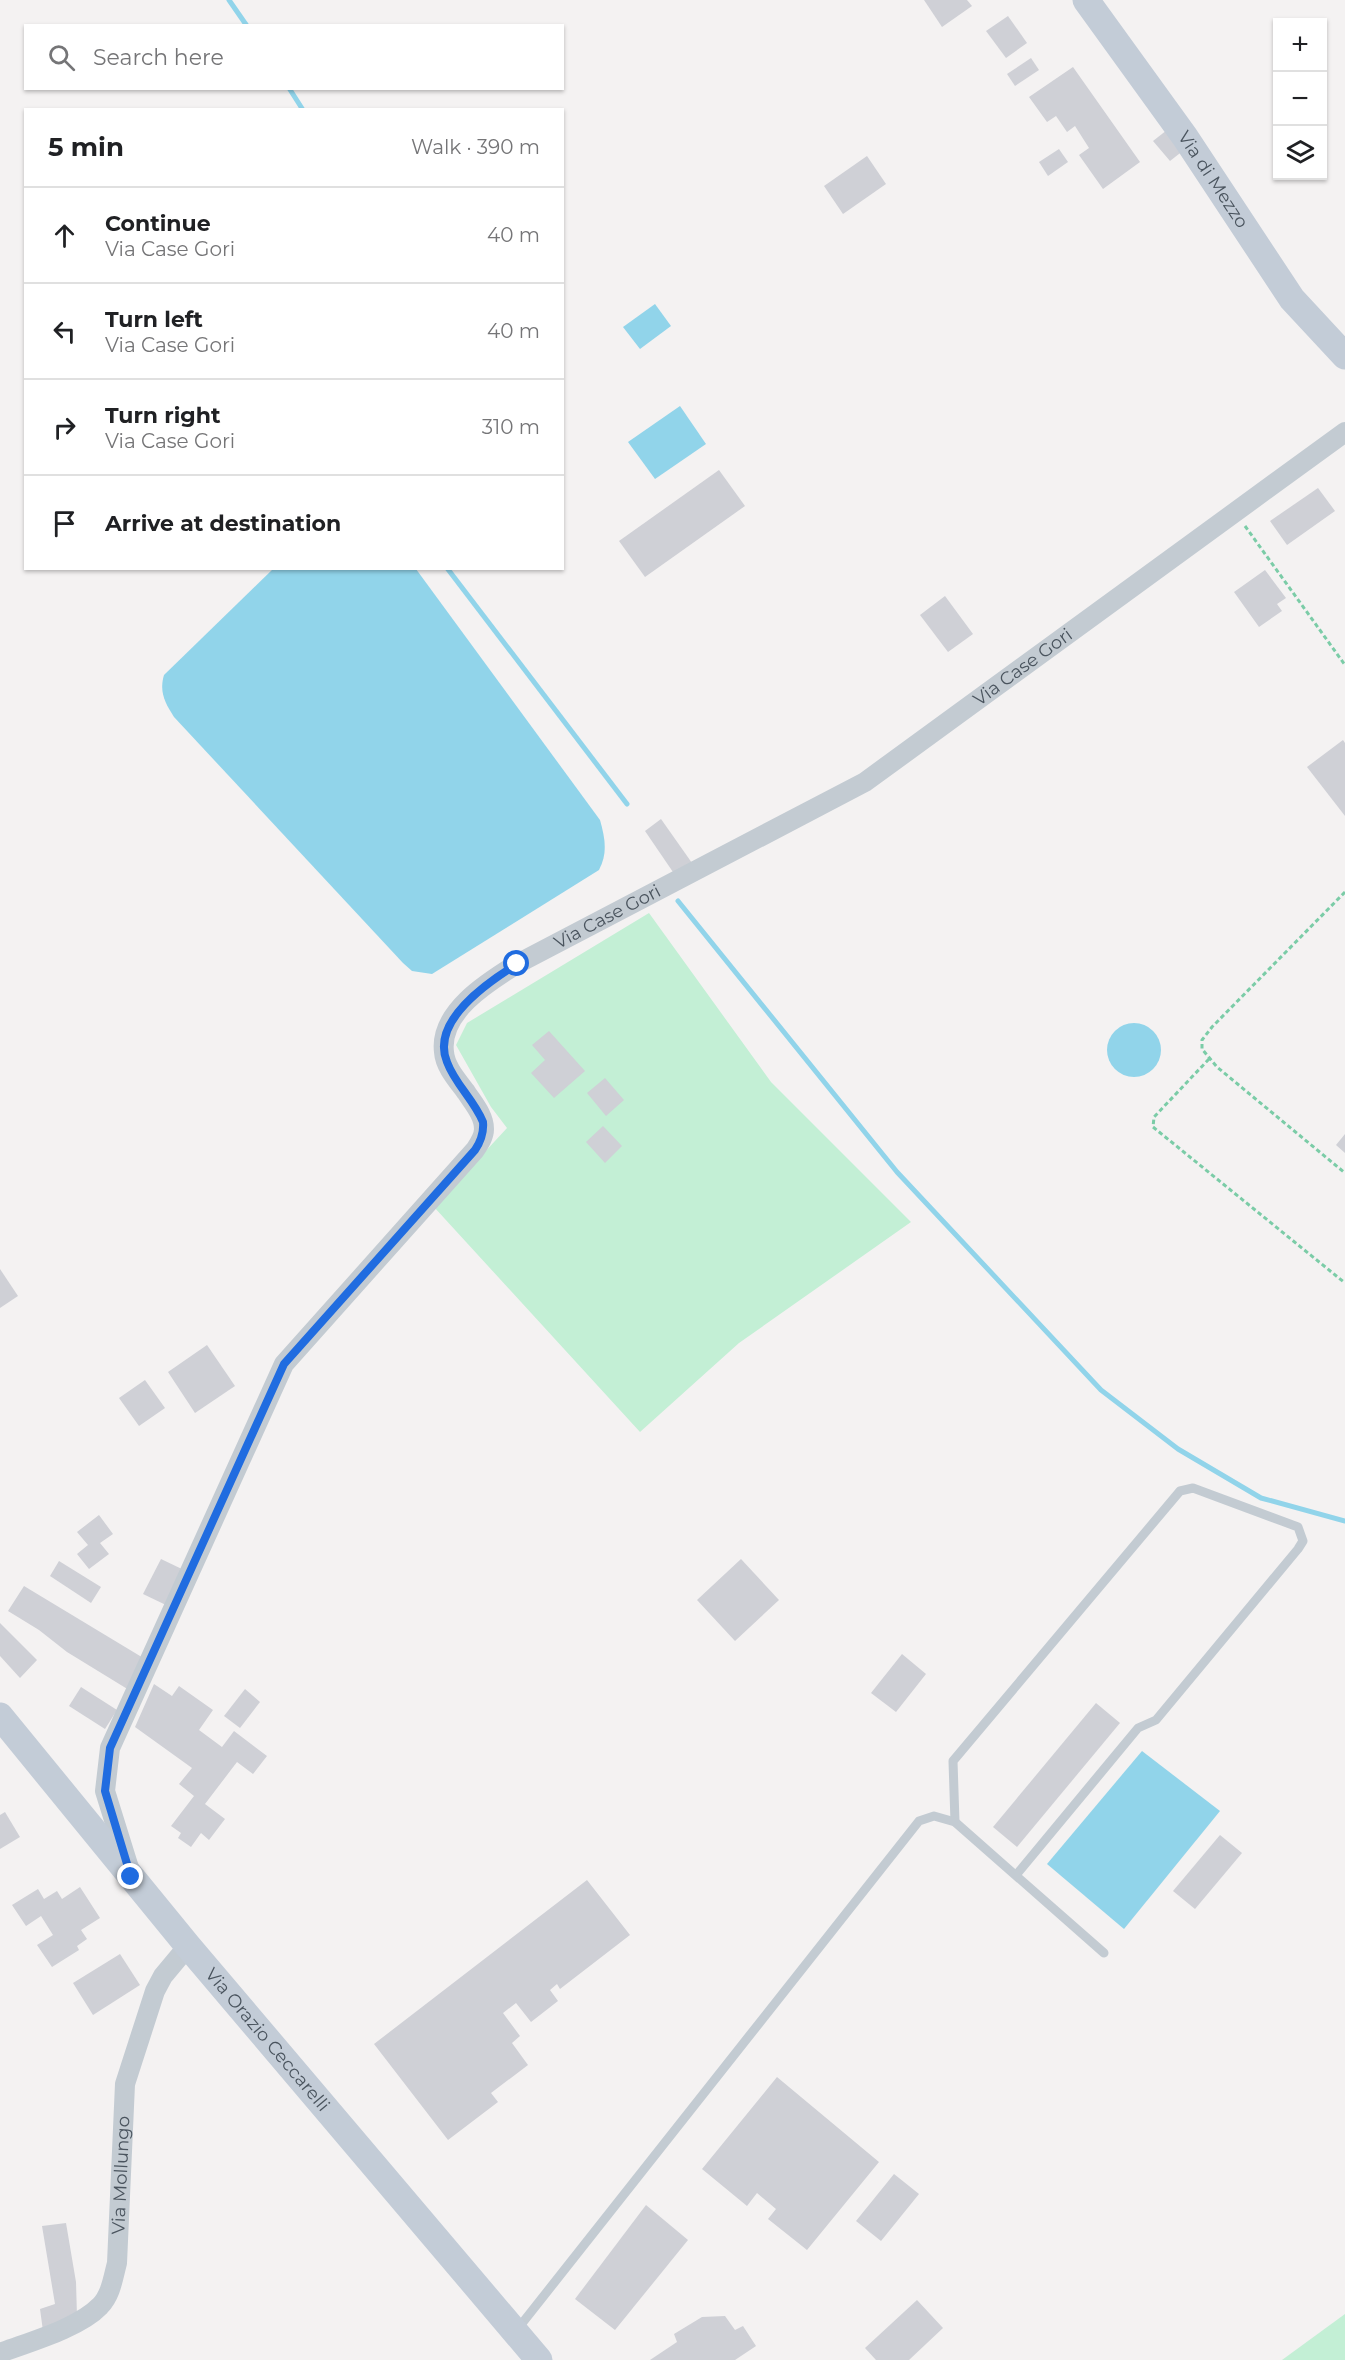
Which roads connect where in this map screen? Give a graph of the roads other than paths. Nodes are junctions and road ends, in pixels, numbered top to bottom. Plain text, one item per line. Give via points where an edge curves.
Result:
1 (1086, 0) edge
2 (1345, 356) edge
3 (1345, 432) edge
4 (0, 1716) edge
5 (955, 1822) junction
6 (1017, 1874) junction
7 (131, 1877) junction
8 (188, 1946) junction
9 (1104, 1953) dead end
10 (515, 2333) junction
11 (0, 2353) edge
12 (539, 2360) edge

1 - 2 street, Via di Mezzo via 1185,137 1292,299
3 - 7 street, Via Case Gori via 865,782 517,964 465,1004 452,1020 443,1052 479,1112 484,1131 480,1141 284,1364 110,1748 105,1791
4 - 7 street, Via Orazio Ceccarelli
5 - 6 lane
5 - 6 lane via 952,1761 1180,1491 1193,1488 1298,1527 1303,1541 1298,1549 1156,1720 1138,1728
5 - 10 lane via 934,1816 919,1821
6 - 9 lane
7 - 8 street, Via Orazio Ceccarelli
8 - 10 street, Via Orazio Ceccarelli
8 - 11 street, Via Mollungo via 155,1990 125,2084 117,2263 111,2286 100,2306 80,2321
10 - 12 street, Via Orazio Ceccarelli

